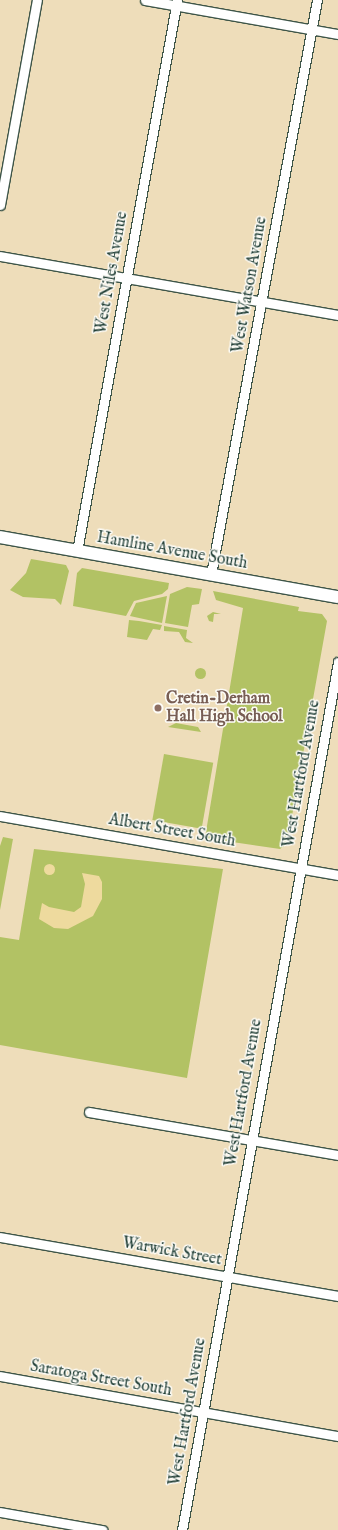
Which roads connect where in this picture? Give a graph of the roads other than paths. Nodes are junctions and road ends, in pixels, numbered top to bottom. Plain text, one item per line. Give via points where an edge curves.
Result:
1 (37, 0) edge
2 (145, 0) edge
3 (317, 0) edge
4 (176, 3) edge
5 (311, 30) junction
6 (338, 34) edge
7 (0, 205) edge
8 (0, 256) edge
9 (127, 278) junction
10 (262, 302) junction
11 (338, 316) edge
12 (0, 537) edge
13 (77, 551) junction
14 (212, 574) junction
15 (338, 597) edge
16 (338, 662) edge
17 (0, 816) edge
18 (300, 869) junction
19 (338, 875) edge
20 (89, 1112) dead end
21 (251, 1140) junction
22 (338, 1155) edge
23 (0, 1237) edge
24 (226, 1277) junction
25 (338, 1296) edge
26 (0, 1376) edge
27 (202, 1412) junction
28 (338, 1436) edge
29 (0, 1512) edge
30 (102, 1530) edge
31 (182, 1530) edge

1 - 7 street
2 - 4 street
3 - 5 street, West Watson Avenue
4 - 5 street
4 - 9 street, West Niles Avenue
5 - 6 street
5 - 10 street, West Watson Avenue
8 - 9 street
9 - 10 street
9 - 13 street, West Niles Avenue
10 - 11 street
10 - 14 street, West Watson Avenue
12 - 13 street, Hamline Avenue South
13 - 14 street, Hamline Avenue South
14 - 15 street, Hamline Avenue South
16 - 18 street, West Hartford Avenue
17 - 18 street, Albert Street South
18 - 19 street, Albert Street South
18 - 21 street, West Hartford Avenue
20 - 21 street
21 - 22 street
21 - 24 street, West Hartford Avenue
23 - 24 street, Warwick Street
24 - 25 street, Warwick Street
24 - 27 street, West Hartford Avenue
26 - 27 street, Saratoga Street South
27 - 28 street, Saratoga Street South
27 - 31 street, West Hartford Avenue
29 - 30 street

